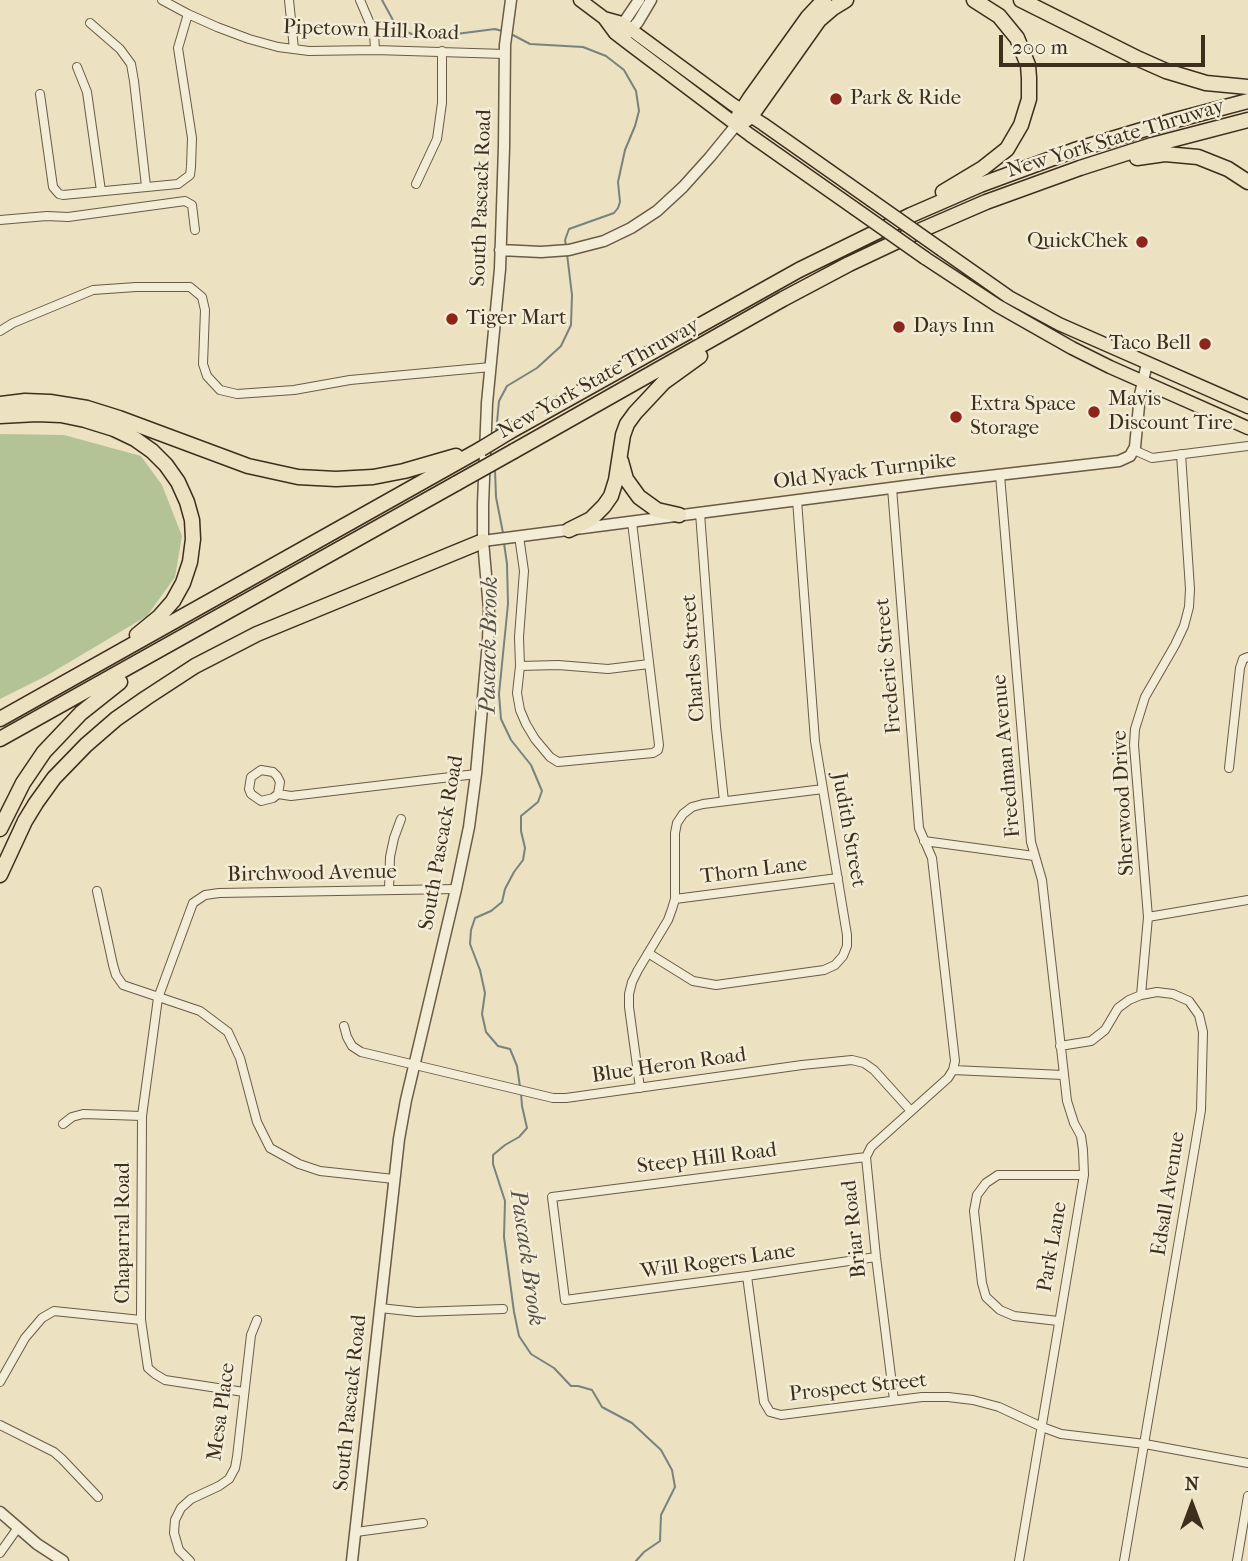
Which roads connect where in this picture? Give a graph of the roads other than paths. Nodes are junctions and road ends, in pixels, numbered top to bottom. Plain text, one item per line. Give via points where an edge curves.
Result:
1 (162, 0) edge
2 (289, 0) edge
3 (360, 0) edge
4 (511, 0) edge
5 (580, 0) edge
6 (639, 0) edge
7 (652, 0) edge
8 (824, 0) edge
9 (846, 0) edge
10 (974, 0) edge
11 (1021, 0) edge
12 (187, 14) junction
13 (90, 23) dead end
14 (624, 30) junction
15 (294, 49) junction
16 (375, 50) junction
17 (442, 51) junction
18 (505, 54) junction
19 (77, 67) dead end
20 (1248, 87) edge
21 (40, 94) dead end
22 (1248, 102) edge
23 (743, 117) junction
24 (1248, 120) edge
25 (1057, 176) junction
26 (1248, 182) edge
27 (415, 184) dead end
28 (146, 187) junction
29 (101, 191) junction
30 (0, 220) edge
31 (195, 230) dead end
32 (843, 247) junction
33 (500, 250) junction
34 (805, 287) junction
35 (0, 331) edge
36 (1147, 363) junction
37 (491, 367) junction
38 (1142, 382) junction
39 (0, 404) edge
40 (1248, 407) edge
41 (0, 416) edge
42 (1248, 428) edge
43 (621, 443) junction
44 (1248, 446) edge
45 (1134, 450) junction
46 (1181, 454) junction
47 (446, 463) junction
48 (1000, 475) junction
49 (892, 488) junction
50 (797, 500) junction
51 (700, 513) junction
52 (679, 515) junction
53 (632, 522) junction
54 (569, 530) junction
55 (515, 536) junction
56 (490, 540) junction
57 (181, 638) junction
58 (1246, 658) edge
59 (107, 660) junction
60 (649, 664) junction
61 (520, 666) junction
62 (0, 719) edge
63 (0, 740) edge
64 (1229, 768) dead end
65 (476, 774) junction
66 (823, 789) junction
67 (278, 794) junction
68 (724, 801) junction
69 (401, 819) dead end
70 (0, 829) edge
71 (924, 841) junction
72 (1034, 856) junction
73 (0, 875) edge
74 (838, 878) junction
75 (456, 889) junction
76 (389, 890) junction
77 (97, 891) dead end
78 (675, 899) junction
79 (1248, 900) edge
80 (1148, 917) junction
81 (648, 953) junction
82 (1141, 995) junction
83 (159, 998) junction
84 (344, 1026) dead end
85 (1060, 1046) junction
86 (414, 1066) junction
87 (953, 1070) junction
88 (1063, 1075) junction
89 (640, 1088) junction
90 (911, 1111) junction
91 (142, 1116) junction
92 (63, 1124) dead end
93 (866, 1157) junction
94 (1084, 1175) junction
95 (394, 1179) junction
96 (876, 1257) junction
97 (747, 1276) junction
98 (565, 1300) joint
99 (380, 1308) junction
100 (503, 1309) dead end
101 (141, 1320) junction
102 (257, 1320) dead end
103 (1058, 1321) junction
104 (0, 1382) edge
105 (244, 1392) junction
106 (894, 1401) junction
107 (0, 1425) edge
108 (1042, 1427) junction
109 (1145, 1444) junction
110 (1248, 1463) edge
111 (1248, 1496) edge
112 (98, 1497) dead end
113 (0, 1512) edge
114 (423, 1523) dead end
115 (17, 1529) junction
116 (356, 1532) junction
117 (0, 1553) edge
118 (63, 1561) edge
119 (190, 1561) edge
120 (352, 1561) edge
121 (1019, 1561) edge
122 (1124, 1561) edge
123 (1237, 1561) edge

1 - 12 street, Pipetown Hill Road
2 - 15 street
3 - 16 street via 374,33
4 - 18 street, South Pascack Road
5 - 14 main road
6 - 14 street
7 - 14 street
8 - 23 highway via 804,22
9 - 23 highway via 815,25
10 - 32 highway via 1007,24 1024,54 1030,92 1018,131 1002,154 977,173
11 - 20 highway via 1157,68 1206,83
12 - 15 street, Pipetown Hill Road via 249,39
12 - 28 street via 178,48 192,138 190,175 178,184
13 - 28 street via 131,64
14 - 23 main road
15 - 16 street, Pipetown Hill Road
16 - 17 street, Pipetown Hill Road
17 - 18 street, Pipetown Hill Road
17 - 27 street via 437,138
18 - 33 street, South Pascack Road
19 - 29 street via 87,92
21 - 29 street via 53,187 63,195
22 - 32 highway, New York State Thruway via 1123,135 1027,167
23 - 33 street via 698,172 638,225 575,248
23 - 36 main road, bridge via 994,287 1078,333
23 - 38 main road, bridge via 854,208 925,258 1044,333
24 - 25 highway, New York State Thruway
25 - 26 highway via 1173,154 1210,160
25 - 34 highway, New York State Thruway via 940,221
28 - 29 street
30 - 31 street via 68,217 185,201 192,205
32 - 47 highway, New York State Thruway, bridge via 481,449
33 - 37 street, South Pascack Road
34 - 43 highway via 673,375 632,416
34 - 57 highway, New York State Thruway, bridge
35 - 37 street via 93,290 190,287 202,297 205,310 203,364 220,390 237,394 294,390
36 - 38 street
36 - 40 main road
37 - 56 street, South Pascack Road via 485,445
38 - 42 main road
38 - 45 street
39 - 47 highway via 50,402 87,408 248,466 298,477 373,477
41 - 59 highway via 49,414 114,429 152,451 183,492 193,539 179,593 166,610
43 - 52 highway via 622,468 634,491 657,510
43 - 54 highway via 611,496 591,519
44 - 46 street
45 - 46 street via 1152,458
45 - 48 street, Old Nyack Turnpike via 1127,458 1111,463
46 - 80 street, Sherwood Drive via 1189,607 1175,645 1145,697 1135,729
47 - 59 highway, New York State Thruway
48 - 49 street, Old Nyack Turnpike
48 - 72 street, Freedman Avenue
49 - 50 street, Old Nyack Turnpike
49 - 71 street, Frederic Street via 919,828
50 - 51 street, Old Nyack Turnpike
50 - 66 street, Judith Street via 815,741
51 - 52 street, Old Nyack Turnpike
51 - 68 street, Charles Street
52 - 53 street, Old Nyack Turnpike
53 - 54 street, Old Nyack Turnpike
53 - 60 street
54 - 55 street, Old Nyack Turnpike
55 - 56 street, Old Nyack Turnpike
55 - 61 street via 524,571
56 - 65 street, South Pascack Road
56 - 73 highway via 257,634 145,698 96,736 54,778 25,821
57 - 63 highway, New York State Thruway
57 - 70 highway via 99,697 62,731 23,783
58 - 64 street via 1240,668
59 - 62 highway, New York State Thruway
60 - 61 street via 608,669
60 - 61 street via 657,750 563,763 550,757 526,724 517,693
65 - 67 street
65 - 75 street, South Pascack Road
66 - 68 street
66 - 74 street, Judith Street
67 - 67 street via 280,782 273,772 261,770 248,782 256,799 268,801
68 - 78 street via 692,807 677,823
69 - 76 street via 390,857
71 - 72 street
71 - 87 street via 932,858
72 - 85 street, Freedman Avenue via 1042,880
74 - 78 street, Thorn Lane
74 - 81 street, Judith Street via 847,946 835,965 824,970 708,985 687,978
75 - 76 street, Birchwood Avenue
75 - 86 street, South Pascack Road
76 - 83 street, Birchwood Avenue via 205,895 193,903
77 - 83 street via 116,975 123,985
78 - 81 street
79 - 80 street
80 - 82 street, Sherwood Drive
81 - 89 street via 629,994
82 - 85 street via 1118,1008 1105,1030 1091,1041
82 - 109 street, Edsall Avenue via 1173,994 1189,1002 1199,1015 1203,1032 1200,1110
83 - 91 street, Chaparral Road
83 - 95 street via 200,1011 228,1031 257,1122 270,1147 320,1171
84 - 86 street, Blue Heron Road via 352,1046 361,1052
85 - 88 street, Freedman Avenue
86 - 89 street, Blue Heron Road via 553,1098
86 - 95 street, South Pascack Road
87 - 88 street
87 - 90 street, Briar Road
88 - 94 street, Park Lane via 1067,1101 1081,1136
89 - 90 street, Blue Heron Road via 852,1060 874,1070
90 - 93 street, Briar Road
91 - 92 street via 83,1114
91 - 101 street, Chaparral Road
93 - 96 street, Briar Road
93 - 98 street, Steep Hill Road via 552,1196
94 - 103 street, Park Lane
94 - 103 street via 998,1175 977,1195 974,1211 986,1297 1014,1316
95 - 99 street, South Pascack Road
96 - 97 street, Will Rogers Lane
96 - 106 street, Briar Road
97 - 98 street, Will Rogers Lane
97 - 106 street, Prospect Street via 764,1402 770,1412 781,1415
99 - 100 street via 417,1312
99 - 116 street, South Pascack Road
101 - 104 street via 54,1311 25,1338
101 - 105 street, Chaparral Road via 148,1368 155,1374 165,1380
102 - 105 street, Mesa Place
103 - 108 street, Park Lane
105 - 119 street, Mesa Place via 237,1457 229,1479 191,1499 175,1520 179,1549
106 - 108 street, Prospect Street via 948,1397 973,1401 999,1407
107 - 112 street via 54,1452
108 - 109 street, Prospect Street via 1061,1434
108 - 121 street, Park Lane
109 - 110 street, Prospect Street
109 - 122 street, Edsall Avenue
111 - 123 street
113 - 115 street
114 - 116 street
115 - 117 street
115 - 118 street
116 - 120 street, South Pascack Road

